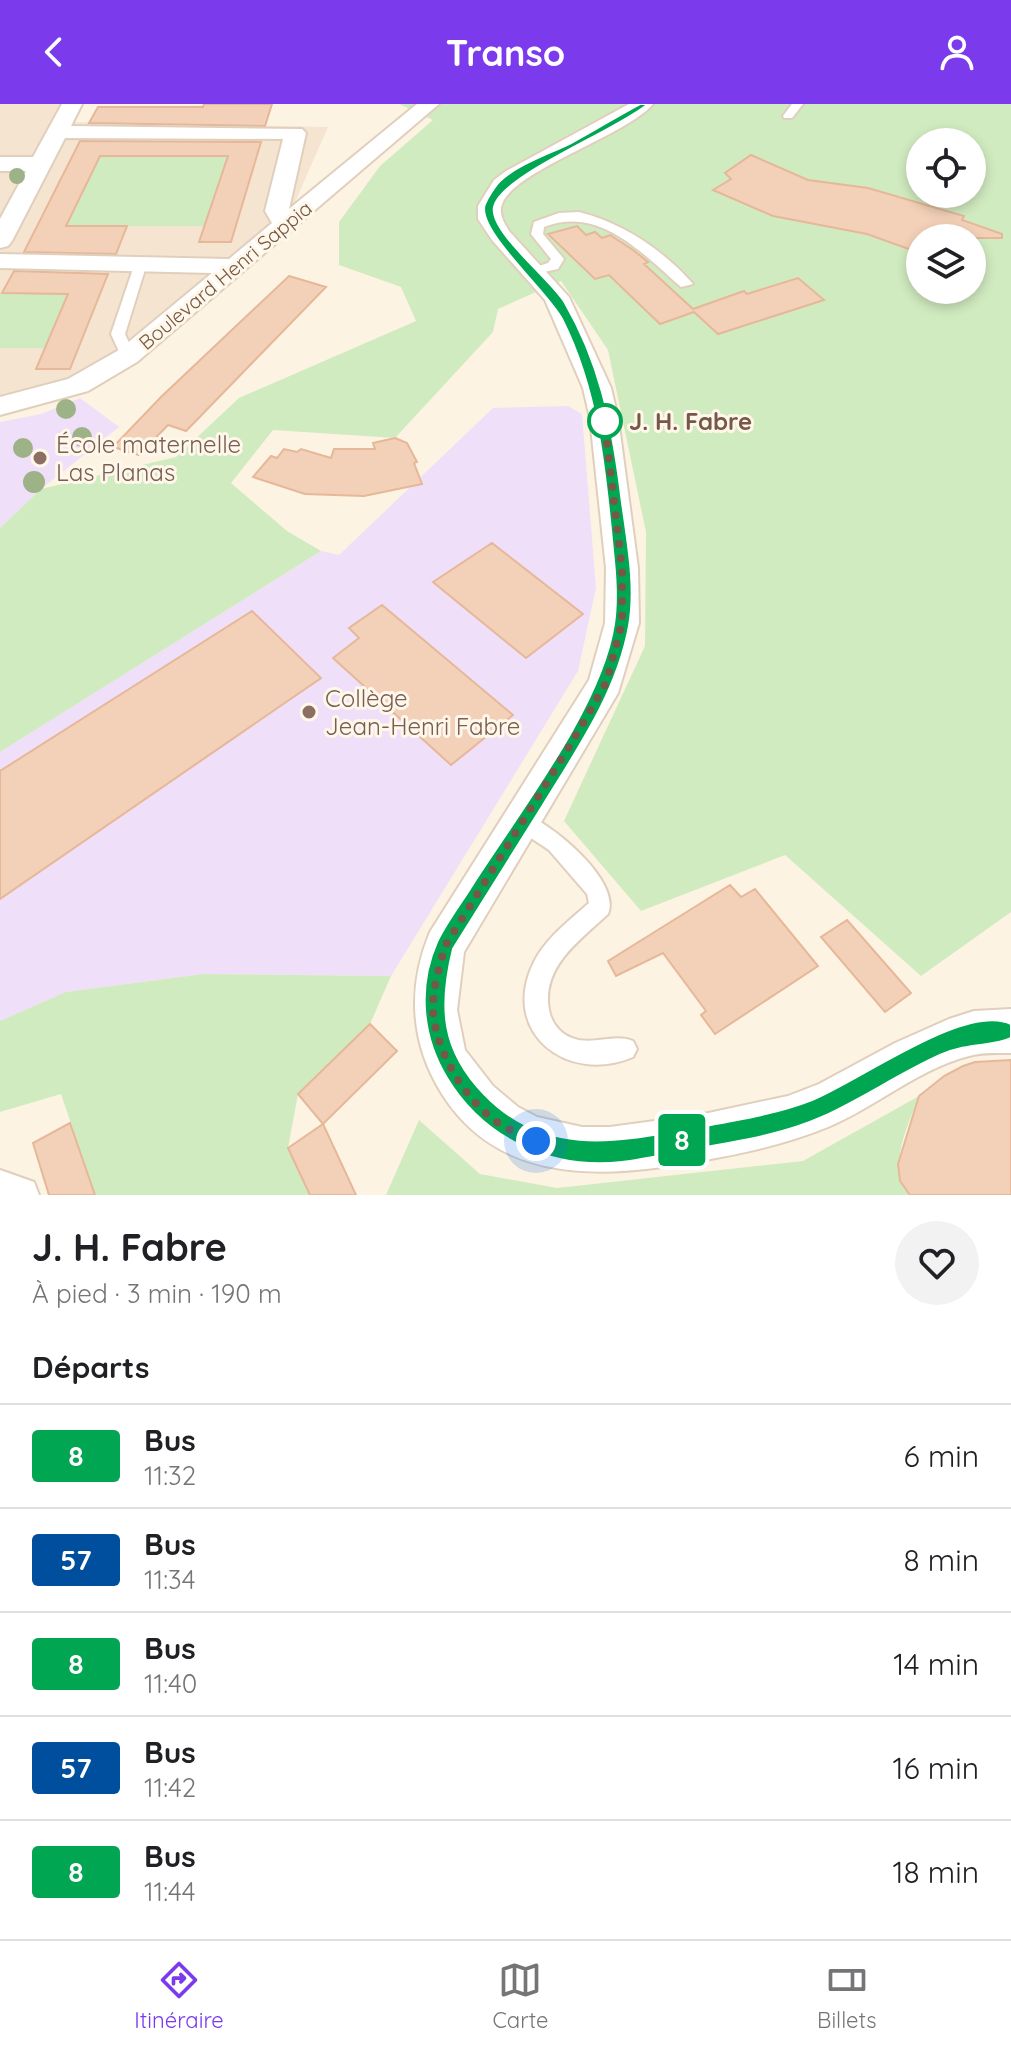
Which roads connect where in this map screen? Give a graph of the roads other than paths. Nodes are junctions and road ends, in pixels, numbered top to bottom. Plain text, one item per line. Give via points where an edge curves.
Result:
1 (72, 104) edge
2 (429, 104) edge
3 (643, 104) edge
4 (798, 104) edge
5 (788, 116) dead end
6 (57, 132) junction
7 (0, 164) edge
8 (40, 164) junction
9 (285, 225) junction
10 (0, 241) edge
11 (0, 261) edge
12 (141, 263) junction
13 (235, 266) junction
14 (535, 272) junction
15 (686, 284) dead end
16 (128, 356) junction
17 (0, 406) edge
18 (523, 822) junction
19 (1011, 1031) edge
20 (625, 1049) dead end
21 (0, 1183) edge
22 (26, 1195) edge

1 - 6 street
2 - 9 street, Boulevard Henri Sappia via 391,122
3 - 14 street via 514,176 493,196 490,219
4 - 5 lane
6 - 8 street
6 - 9 street via 295,133 277,211
7 - 8 street
8 - 10 street
9 - 13 street, Boulevard Henri Sappia
11 - 12 street
12 - 13 street
12 - 16 lane via 118,334
13 - 16 street, Boulevard Henri Sappia
14 - 15 lane via 558,259 537,234 538,225 584,218 620,228
14 - 18 street via 569,321 597,388 622,568 622,623 606,683
16 - 17 street, Boulevard Henri Sappia via 78,385
18 - 19 street via 445,946 433,1017 445,1056 467,1091 497,1123 536,1141 581,1152 619,1152 752,1128 816,1109 934,1047 970,1034
18 - 20 lane via 556,843 600,899 600,907 549,956 536,981 533,1000 539,1021 554,1042 579,1052
21 - 22 lane

